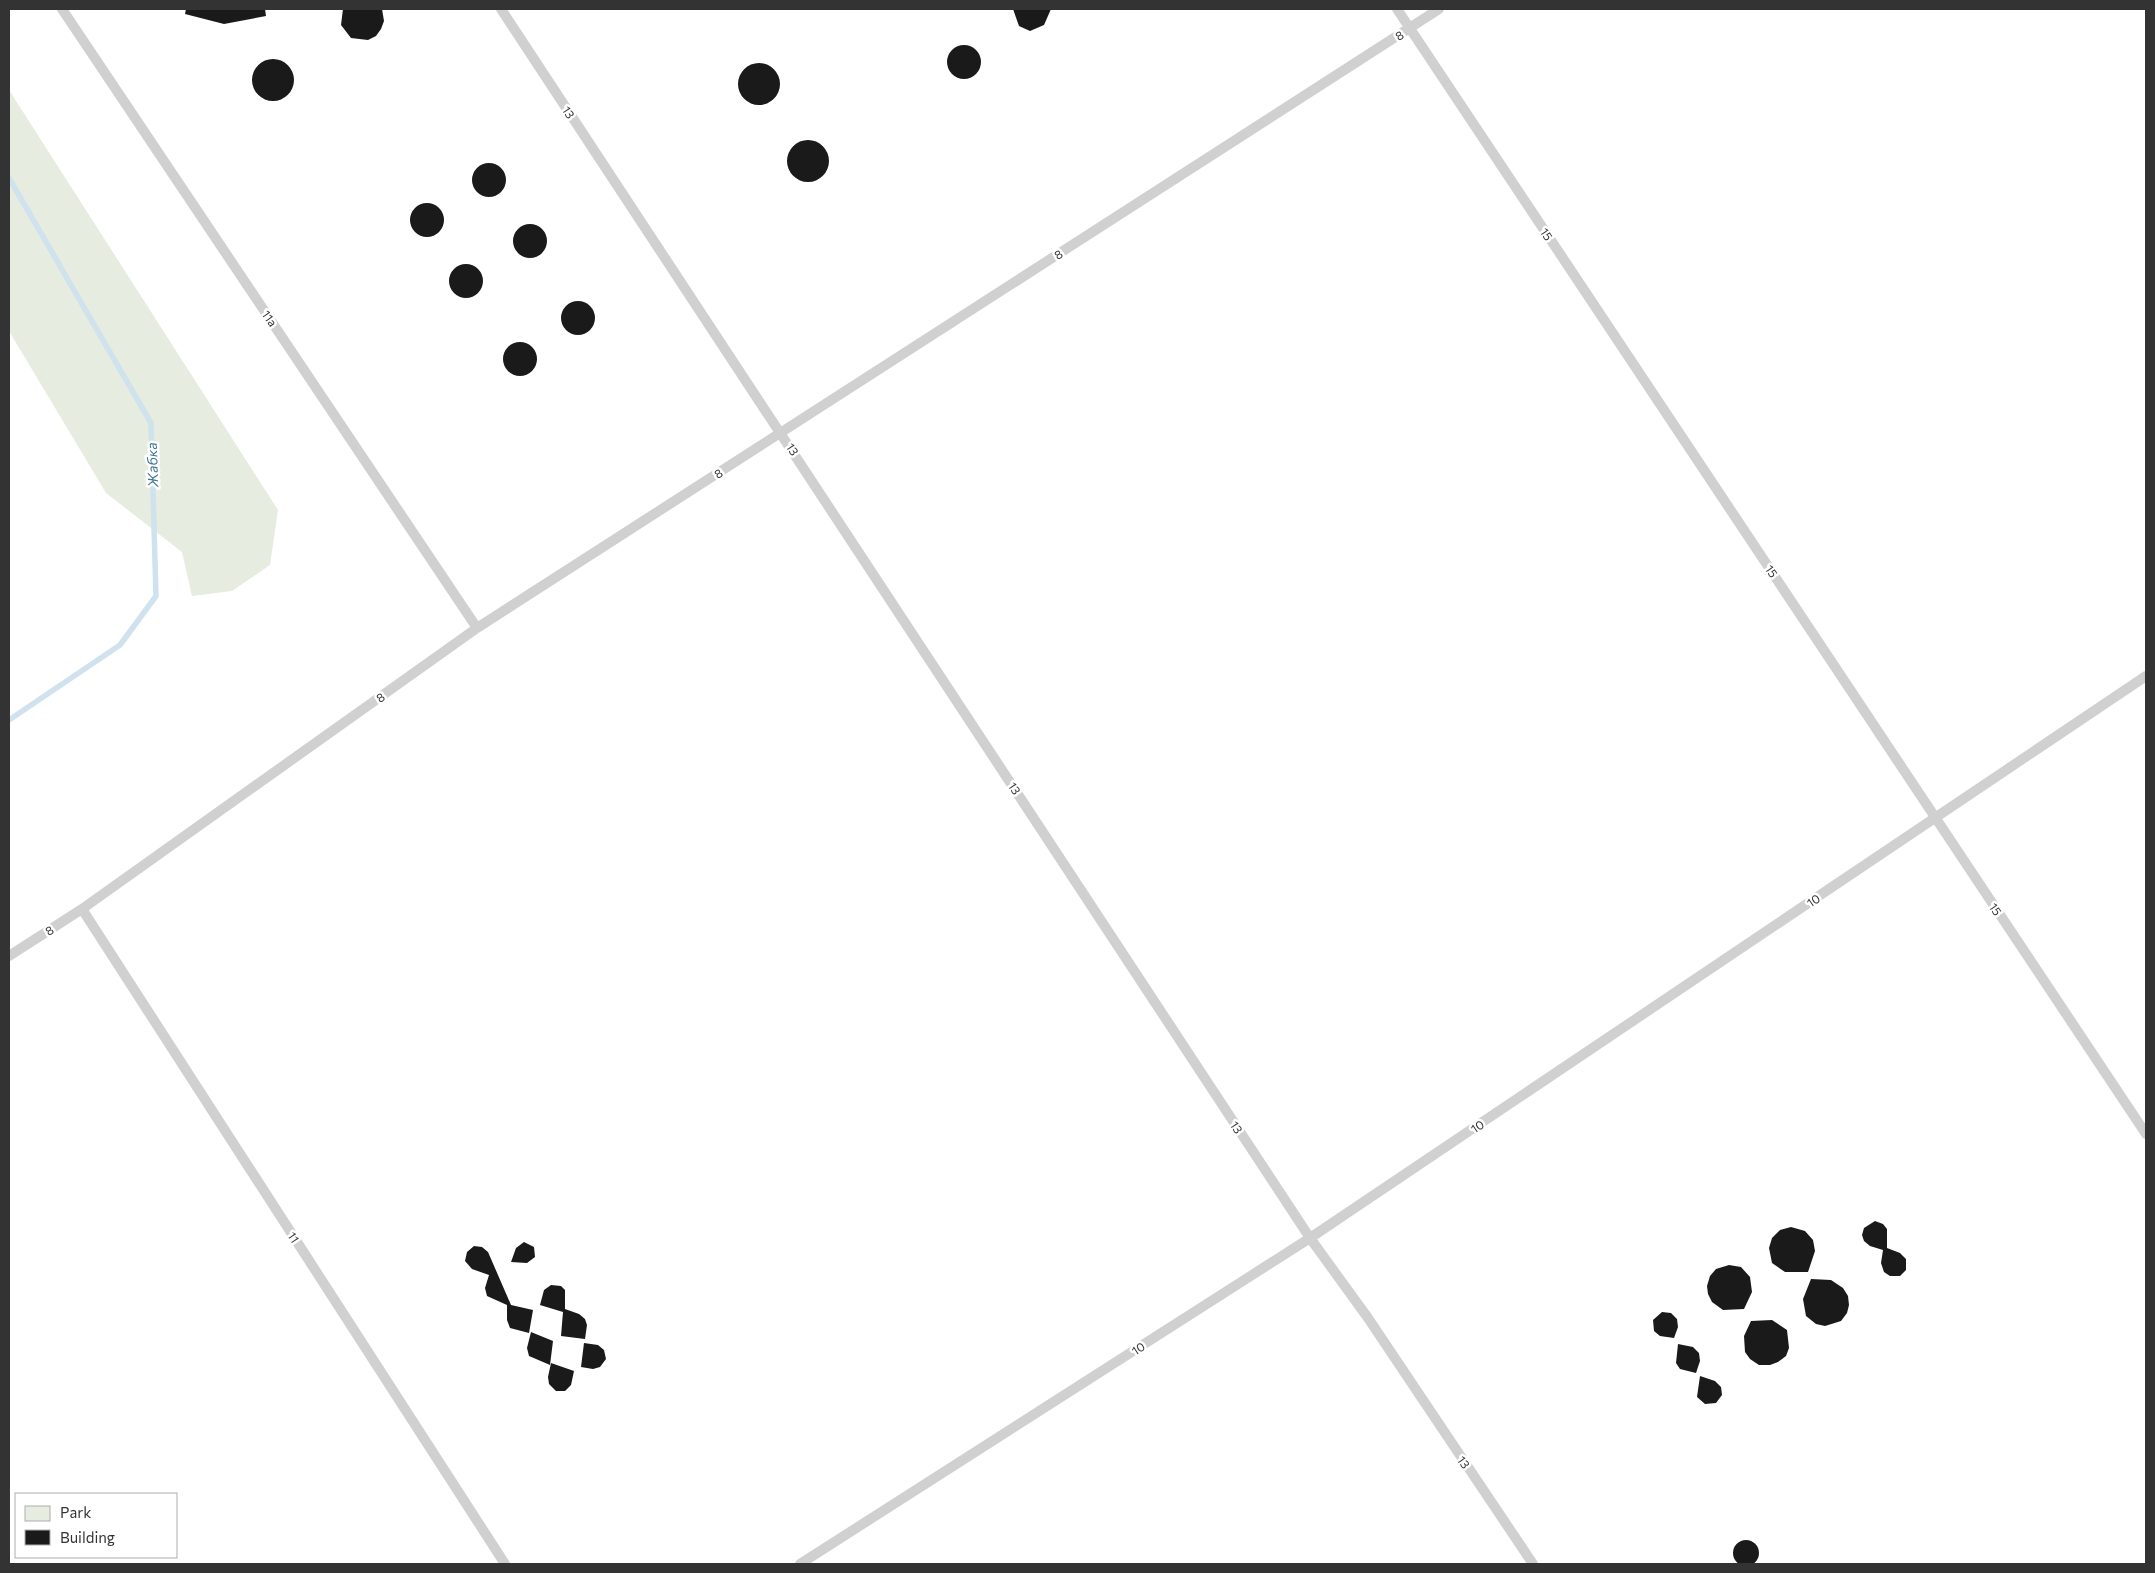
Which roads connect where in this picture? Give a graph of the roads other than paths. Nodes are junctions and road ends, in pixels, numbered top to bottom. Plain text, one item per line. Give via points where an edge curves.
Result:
1 (62, 9) edge
2 (501, 9) edge
3 (1397, 9) edge
4 (1439, 9) edge
5 (1410, 28) junction
6 (782, 433) junction
7 (477, 628) junction
8 (2146, 676) edge
9 (1936, 817) junction
10 (82, 910) junction
11 (9, 956) edge
12 (2146, 1134) edge
13 (1310, 1238) junction
14 (505, 1564) edge
15 (800, 1564) edge
16 (1532, 1564) edge

1 - 7 lane, 11a / 11a
2 - 6 lane, 13 / 13
3 - 5 lane, 15 / 15
4 - 5 lane, 8 / 8
5 - 6 lane, 8 / 8
5 - 9 lane, 15 / 15
6 - 7 lane, 8 / 8
6 - 13 lane, 13 / 13
7 - 10 lane, 8 / 8
8 - 9 lane, 10 / 10
9 - 12 lane, 15 / 15
9 - 13 lane, 10 / 10
10 - 11 lane, 8 / 8
10 - 14 lane, 11 / 11
13 - 15 lane, 10 / 10
13 - 16 lane, 13 / 13 via 1368,1318

